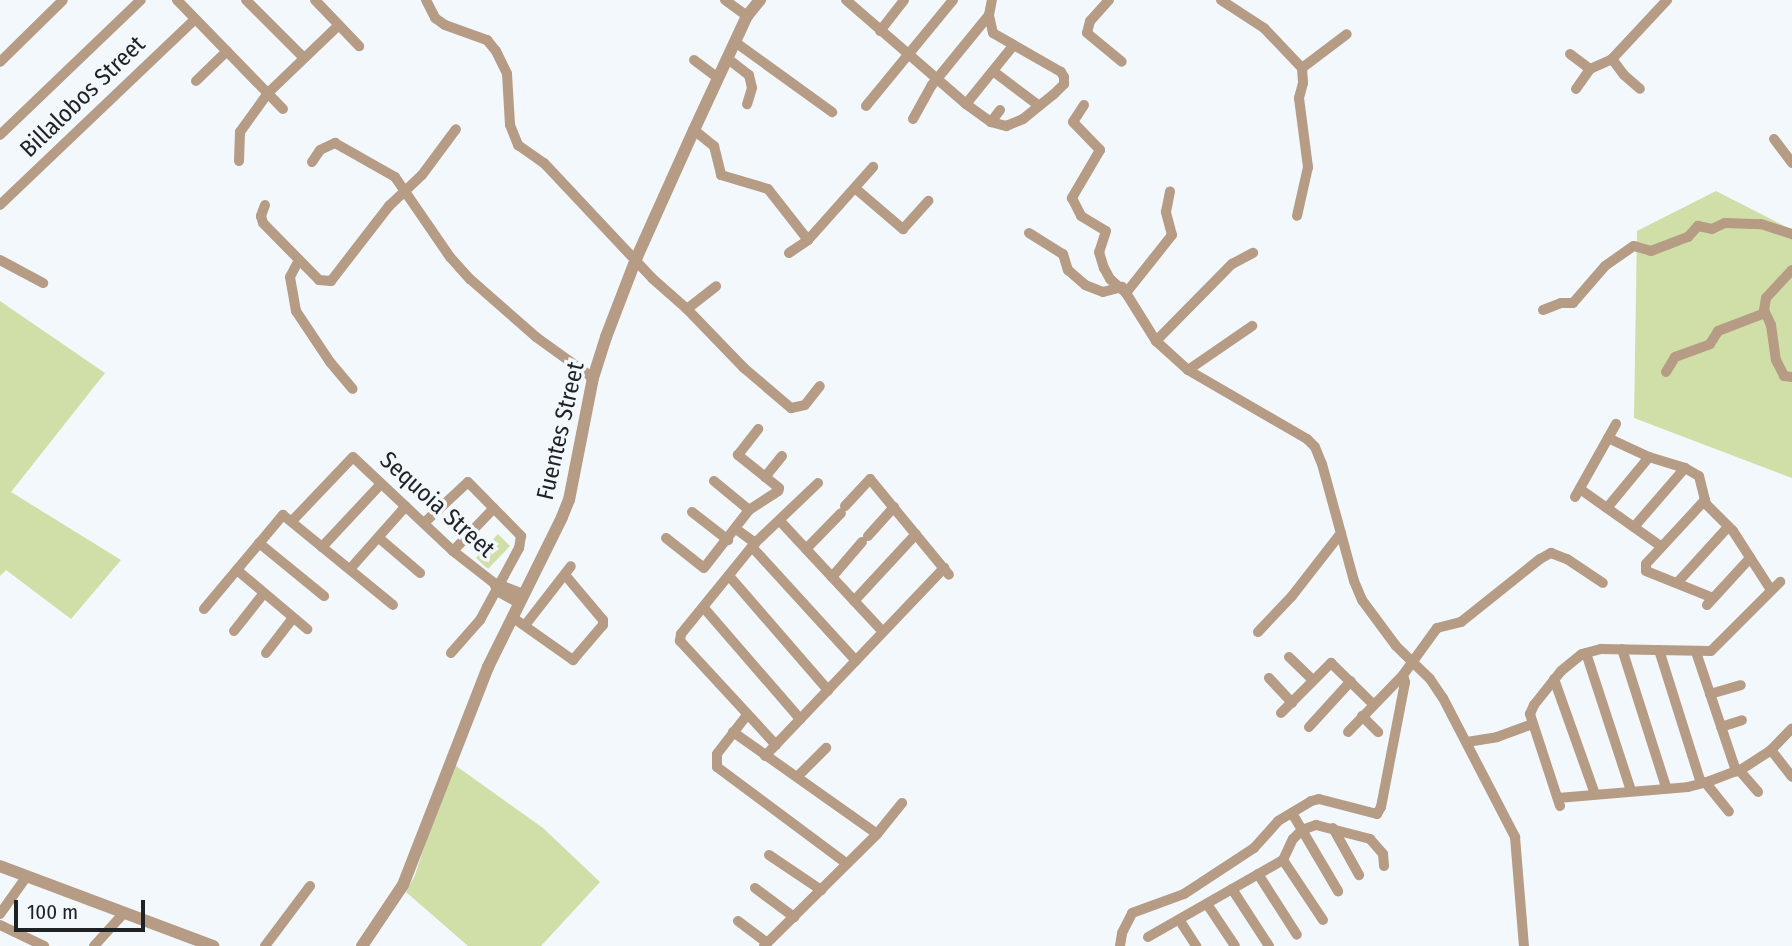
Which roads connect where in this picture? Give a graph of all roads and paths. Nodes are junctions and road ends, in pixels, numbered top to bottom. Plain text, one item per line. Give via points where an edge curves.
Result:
1 (63, 0) edge
2 (141, 0) edge
3 (177, 0) edge
4 (246, 0) edge
5 (315, 0) edge
6 (426, 0) edge
7 (725, 0) edge
8 (760, 0) edge
9 (904, 0) edge
10 (953, 0) edge
11 (992, 0) edge
12 (1109, 0) edge
13 (1222, 0) edge
14 (1667, 0) edge
15 (850, 1) edge
16 (989, 15) junction
17 (747, 16) junction
18 (195, 19) junction
19 (339, 25) junction
20 (880, 31) junction
21 (1347, 34) dead end
22 (735, 42) junction
23 (359, 46) dead end
24 (1013, 46) junction
25 (227, 51) junction
26 (1570, 54) dead end
27 (908, 55) junction
28 (303, 57) junction
29 (727, 58) junction
30 (1612, 59) junction
31 (694, 60) dead end
32 (0, 62) edge
33 (1122, 62) dead end
34 (1302, 68) junction
35 (1590, 69) junction
36 (993, 71) junction
37 (718, 78) junction
38 (936, 80) junction
39 (197, 81) dead end
40 (1577, 89) dead end
41 (1640, 89) dead end
42 (268, 93) junction
43 (747, 104) dead end
44 (966, 104) junction
45 (1038, 105) junction
46 (1084, 105) dead end
47 (866, 106) dead end
48 (283, 109) dead end
49 (1000, 110) dead end
50 (832, 112) dead end
51 (913, 119) dead end
52 (991, 122) junction
53 (456, 129) dead end
54 (694, 130) junction
55 (0, 135) edge
56 (1774, 139) dead end
57 (239, 161) dead end
58 (312, 162) dead end
59 (1792, 163) edge
60 (873, 167) dead end
61 (856, 189) junction
62 (1170, 191) dead end
63 (405, 192) junction
64 (928, 201) dead end
65 (0, 205) edge
66 (265, 205) dead end
67 (1297, 216) dead end
68 (1028, 233) dead end
69 (1792, 234) edge
70 (808, 240) junction
71 (789, 253) dead end
72 (1253, 253) dead end
73 (636, 259) junction
74 (0, 260) edge
75 (299, 260) junction
76 (1792, 270) edge
77 (43, 283) dead end
78 (716, 286) dead end
79 (1124, 290) junction
80 (687, 309) junction
81 (1543, 310) dead end
82 (1765, 313) junction
83 (1252, 326) dead end
84 (1156, 341) junction
85 (1188, 370) junction
86 (1666, 372) dead end
87 (1792, 377) edge
88 (593, 378) junction
89 (820, 386) dead end
90 (353, 389) dead end
91 (1616, 424) dead end
92 (758, 429) dead end
93 (1608, 438) junction
94 (782, 456) dead end
95 (1649, 457) junction
96 (1685, 468) junction
97 (765, 477) junction
98 (714, 481) dead end
99 (381, 484) junction
100 (818, 484) dead end
101 (1705, 500) junction
102 (406, 506) junction
103 (894, 507) junction
104 (494, 508) junction
105 (1607, 508) junction
106 (750, 510) junction
107 (692, 512) dead end
108 (287, 518) junction
109 (780, 521) junction
110 (424, 523) junction
111 (1634, 527) junction
112 (1728, 527) junction
113 (736, 529) junction
114 (1341, 533) junction
115 (916, 534) junction
116 (379, 538) junction
117 (666, 538) dead end
118 (728, 540) junction
119 (259, 543) junction
120 (754, 545) junction
121 (323, 547) junction
122 (1662, 547) junction
123 (806, 549) junction
124 (453, 551) junction
125 (1750, 558) junction
126 (350, 569) junction
127 (237, 570) junction
128 (420, 573) dead end
129 (730, 577) junction
130 (832, 577) junction
131 (1780, 582) dead end
132 (1603, 583) dead end
133 (1678, 583) junction
134 (498, 586) junction
135 (1771, 590) junction
136 (264, 593) junction
137 (324, 596) dead end
138 (522, 598) junction
139 (854, 601) junction
140 (393, 605) dead end
141 (204, 608) dead end
142 (704, 608) junction
143 (512, 617) junction
144 (293, 618) junction
145 (526, 624) junction
146 (307, 629) dead end
147 (234, 631) dead end
148 (883, 632) junction
149 (1258, 632) dead end
150 (1622, 649) junction
151 (1659, 650) junction
152 (1696, 652) junction
153 (266, 653) dead end
154 (451, 653) dead end
155 (1586, 653) junction
156 (1289, 657) dead end
157 (856, 661) junction
158 (1413, 662) junction
159 (1403, 675) junction
160 (1269, 678) dead end
161 (1312, 679) junction
162 (1554, 679) junction
163 (1350, 681) junction
164 (1741, 685) dead end
165 (828, 690) junction
166 (1710, 694) junction
167 (1292, 703) junction
168 (1373, 704) junction
169 (1281, 713) dead end
170 (747, 715) junction
171 (1362, 716) junction
172 (800, 719) junction
173 (1742, 720) dead end
174 (1532, 724) junction
175 (1309, 727) dead end
176 (1721, 727) junction
177 (1792, 728) edge
178 (733, 732) junction
179 (1348, 732) dead end
180 (1378, 732) dead end
181 (1467, 742) junction
182 (776, 745) junction
183 (826, 748) dead end
184 (1770, 750) junction
185 (765, 756) junction
186 (1737, 771) junction
187 (1791, 775) edge
188 (798, 776) junction
189 (1703, 783) junction
190 (1666, 787) junction
191 (1631, 791) junction
192 (1758, 792) dead end
193 (1595, 794) junction
194 (902, 803) dead end
195 (1729, 812) dead end
196 (1292, 813) junction
197 (1333, 828) junction
198 (1302, 830) junction
199 (877, 834) junction
200 (769, 855) dead end
201 (1283, 860) junction
202 (847, 864) junction
203 (0, 866) edge
204 (1384, 866) dead end
205 (1258, 874) junction
206 (1359, 875) dead end
207 (27, 877) junction
208 (310, 886) dead end
209 (755, 888) dead end
210 (1232, 889) junction
211 (821, 890) junction
212 (1338, 891) dead end
213 (1208, 904) junction
214 (1, 912) edge
215 (124, 912) junction
216 (794, 917) junction
217 (1323, 920) dead end
218 (738, 921) dead end
219 (1180, 921) junction
220 (0, 925) edge
221 (1297, 935) dead end
222 (1149, 937) dead end
223 (765, 945) edge
224 (44, 946) edge
225 (94, 946) edge
226 (213, 946) edge
227 (265, 946) edge
228 (362, 946) edge
229 (1120, 946) edge
230 (1195, 946) edge
231 (1235, 946) edge
232 (1269, 946) edge
233 (1524, 946) edge

1 - 32 street
2 - 55 street
3 - 18 street
4 - 28 street
5 - 19 street
6 - 73 street via 444,25 487,40 507,74 510,125 519,145 544,163
7 - 17 street
8 - 17 street, Fuentes Street
9 - 20 street
10 - 27 street
11 - 16 street
12 - 33 street via 1090,20 1087,33
13 - 34 street via 1264,28
14 - 30 street
15 - 20 street
16 - 24 street via 993,33
16 - 38 street
17 - 22 street, Fuentes Street
18 - 25 street
18 - 65 street, Billalobos Street
19 - 23 street
19 - 28 street
20 - 27 street
21 - 34 street
22 - 29 street, Fuentes Street
22 - 50 street
24 - 36 street
24 - 45 street via 1064,77 1064,84
25 - 39 street
25 - 42 street
26 - 35 street
27 - 38 street
27 - 47 street
28 - 42 street
29 - 37 street, Fuentes Street
29 - 43 street via 749,75 752,88
30 - 35 street
30 - 41 street
31 - 37 street
34 - 67 street via 1299,99 1308,167
35 - 40 street
36 - 44 street
36 - 45 street
37 - 54 street, Fuentes Street
38 - 44 street
38 - 51 street
42 - 48 street
42 - 57 street via 240,132
44 - 52 street
45 - 52 street via 1006,126
46 - 79 street via 1073,122 1100,150 1072,198 1081,216 1106,231 1099,252 1101,262 1110,279
49 - 52 street
53 - 63 street
54 - 70 street via 714,146 721,175 768,189
54 - 73 street, Fuentes Street
56 - 59 street
58 - 63 street via 328,145 339,144 395,177
60 - 61 street
61 - 64 street via 903,229
61 - 70 street
62 - 79 street via 1166,212 1172,235
63 - 75 street via 331,281 319,280
63 - 88 street via 470,279 536,337
66 - 75 street via 263,223
68 - 79 street via 1063,254 1068,270 1086,285 1103,292
69 - 81 street via 1761,224 1698,226 1688,237 1651,251 1634,246 1605,266 1573,303
70 - 71 street
72 - 84 street via 1232,264
73 - 80 street
73 - 88 street, Fuentes Street
74 - 77 street
75 - 90 street via 290,277 296,311
76 - 82 street via 1766,298
78 - 80 street
79 - 84 street
80 - 89 street via 787,406 805,405
82 - 86 street via 1718,331 1710,344 1675,357
82 - 87 street via 1776,360 1784,376
83 - 85 street
84 - 85 street
85 - 114 street via 1307,439 1322,464
88 - 138 street, Fuentes Street via 569,500
91 - 93 street
92 - 97 street via 738,455
93 - 95 street
93 - 105 street via 1577,493
94 - 97 street
95 - 96 street
95 - 105 street
96 - 101 street via 1699,476
96 - 111 street
97 - 106 street via 778,491
98 - 106 street
99 - 102 street, Sequoia Street
99 - 108 street, Sequoia Street via 353,457
99 - 121 street
100 - 109 street
101 - 112 street
101 - 122 street
102 - 110 street, Sequoia Street
102 - 116 street
103 - 115 street
103 - 123 street via 870,479
103 - 130 street
104 - 110 street via 468,482
104 - 124 street
104 - 134 street via 521,536
105 - 111 street
106 - 113 street
107 - 118 street
108 - 119 street
108 - 121 street
109 - 120 street
109 - 123 street
110 - 124 street, Sequoia Street
111 - 122 street
112 - 125 street
112 - 133 street
113 - 118 street
113 - 120 street
114 - 149 street
114 - 158 street via 1362,600
115 - 139 street
115 - 148 street via 947,572
116 - 126 street
116 - 128 street
117 - 118 street via 704,568
119 - 127 street
119 - 137 street
120 - 129 street
120 - 157 street
121 - 126 street
122 - 133 street via 1646,564 1646,571
123 - 130 street
124 - 134 street, Sequoia Street
125 - 133 street via 1710,601
125 - 135 street
126 - 140 street
127 - 136 street
127 - 141 street
129 - 142 street
129 - 165 street
130 - 139 street
131 - 135 street
132 - 158 street via 1551,553 1461,622 1437,628
134 - 138 street, Sequoia Street
134 - 154 street via 480,620
135 - 152 street via 1711,651
136 - 144 street
136 - 147 street
138 - 143 street, Fuentes Street
139 - 148 street
142 - 170 street via 683,630 680,641
142 - 172 street
143 - 145 street
143 - 228 street, Fuentes Street via 465,721 403,885
144 - 146 street
144 - 153 street
145 - 145 street via 569,571 603,620 577,657 567,659
148 - 157 street
150 - 151 street
150 - 155 street
150 - 190 street
151 - 152 street
151 - 189 street
152 - 166 street
155 - 162 street
155 - 191 street
156 - 161 street
157 - 165 street
158 - 159 street
158 - 181 street via 1430,679
159 - 168 street
159 - 196 street via 1377,814 1319,799
160 - 167 street
161 - 163 street via 1331,663
161 - 167 street
162 - 174 street via 1534,705
162 - 193 street
163 - 168 street
163 - 175 street
164 - 166 street
165 - 172 street
166 - 176 street
167 - 169 street
168 - 171 street
170 - 178 street
170 - 182 street
171 - 179 street
171 - 180 street
172 - 182 street
173 - 176 street
174 - 181 street
174 - 193 street via 1559,802
176 - 186 street
177 - 184 street
178 - 185 street
178 - 202 street via 715,760 717,767
181 - 233 street via 1515,837
182 - 185 street
183 - 188 street
184 - 186 street
184 - 187 street
185 - 188 street
186 - 189 street
186 - 192 street
188 - 199 street
189 - 190 street
189 - 195 street
190 - 191 street
191 - 193 street
194 - 199 street
196 - 198 street
196 - 229 street via 1278,821 1254,848 1184,894 1132,913
197 - 198 street via 1316,825
197 - 204 street via 1376,842
197 - 206 street
198 - 201 street
198 - 212 street
199 - 202 street
200 - 211 street
201 - 205 street
201 - 217 street
202 - 211 street
203 - 207 street
205 - 210 street
205 - 221 street
207 - 214 street
207 - 215 street
208 - 227 street
209 - 216 street
210 - 213 street
210 - 232 street
211 - 216 street
213 - 219 street
213 - 231 street
215 - 225 street
215 - 226 street
216 - 223 street
218 - 223 street
219 - 222 street
219 - 230 street
220 - 224 street

